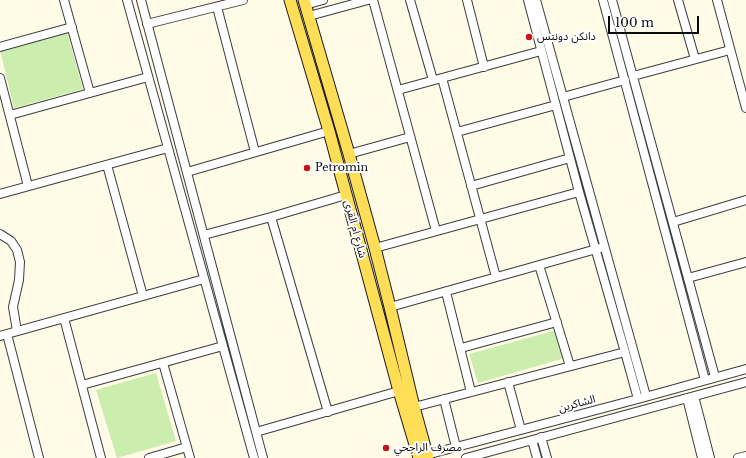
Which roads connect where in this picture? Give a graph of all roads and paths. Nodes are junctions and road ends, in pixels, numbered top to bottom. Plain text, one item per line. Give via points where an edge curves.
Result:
1 (64, 0) edge
2 (127, 0) edge
3 (141, 0) edge
4 (244, 0) edge
5 (290, 0) edge
6 (323, 0) edge
7 (368, 0) edge
8 (373, 0) edge
9 (410, 0) edge
10 (467, 0) edge
11 (528, 0) edge
12 (536, 0) edge
13 (603, 0) edge
14 (612, 0) edge
15 (678, 0) edge
16 (717, 0) edge
17 (305, 2) edge
18 (217, 7) junction
19 (309, 16) junction
20 (147, 24) junction
21 (72, 27) junction
22 (0, 46) edge
23 (626, 48) junction
24 (730, 50) junction
25 (541, 51) junction
26 (617, 51) junction
27 (695, 60) junction
28 (484, 67) junction
29 (633, 76) junction
30 (148, 77) junction
31 (0, 78) edge
32 (442, 78) junction
33 (433, 80) junction
34 (625, 80) junction
35 (328, 81) junction
36 (315, 85) junction
37 (398, 90) junction
38 (744, 92) edge
39 (90, 93) junction
40 (563, 97) junction
41 (556, 105) junction
42 (746, 108) edge
43 (10, 116) junction
44 (329, 131) junction
45 (457, 132) junction
46 (410, 137) junction
47 (168, 148) junction
48 (255, 152) junction
49 (349, 154) junction
50 (570, 158) junction
51 (107, 165) junction
52 (187, 172) junction
53 (28, 186) junction
54 (472, 186) junction
55 (579, 192) junction
56 (0, 194) edge
57 (346, 195) junction
58 (746, 200) edge
59 (271, 217) junction
60 (480, 218) junction
61 (673, 222) junction
62 (436, 230) junction
63 (0, 234) edge
64 (204, 235) junction
65 (604, 247) junction
66 (374, 248) junction
67 (595, 249) junction
68 (746, 262) edge
69 (539, 265) junction
70 (496, 277) junction
71 (688, 278) junction
72 (204, 279) junction
73 (446, 292) junction
74 (142, 296) junction
75 (390, 307) junction
76 (64, 318) junction
77 (557, 322) junction
78 (17, 331) junction
79 (3, 335) edge
80 (223, 346) junction
81 (461, 348) junction
82 (625, 352) junction
83 (163, 363) junction
84 (570, 366) junction
85 (746, 369) edge
86 (715, 377) junction
87 (705, 380) junction
88 (508, 382) junction
89 (746, 382) edge
90 (82, 386) junction
91 (399, 391) junction
92 (472, 392) junction
93 (691, 397) junction
94 (642, 398) junction
95 (444, 399) junction
96 (414, 407) junction
97 (328, 412) junction
98 (566, 418) junction
99 (520, 430) junction
100 (569, 430) junction
101 (256, 432) junction
102 (541, 437) junction
103 (532, 440) junction
104 (187, 447) junction
105 (456, 447) junction
106 (746, 456) edge
107 (421, 457) edge
108 (39, 458) edge
109 (101, 458) edge
110 (148, 458) edge
111 (190, 458) edge
112 (254, 458) edge
113 (264, 458) edge
114 (466, 458) edge
115 (537, 458) edge
116 (547, 458) edge
117 (702, 458) edge
118 (710, 458) edge
119 (738, 458) edge

1 - 21 street
2 - 30 street
3 - 20 street
4 - 18 street
5 - 36 main road, شارع ام القرى
6 - 17 street
7 - 19 street
8 - 37 street
9 - 33 street
10 - 28 street
11 - 25 street
12 - 40 street
13 - 26 street
14 - 23 street
15 - 27 street
16 - 24 street
17 - 19 main road, شارع ام القرى
18 - 20 street
18 - 48 street
19 - 35 main road, شارع ام القرى
20 - 52 street
21 - 22 street
21 - 39 street
23 - 26 street
23 - 29 street
24 - 27 street
24 - 38 street
25 - 28 street
25 - 41 street
26 - 34 street
27 - 29 street
28 - 32 street
29 - 61 street
30 - 39 street
30 - 47 street
31 - 43 street
32 - 33 street
32 - 45 street
33 - 37 street
34 - 40 street
34 - 87 street
35 - 36 main road
35 - 49 main road, شارع ام القرى
36 - 44 main road, شارع ام القرى
37 - 46 street
38 - 42 street
39 - 43 street
40 - 65 street
41 - 45 street
41 - 50 street
43 - 53 street
44 - 48 street
44 - 57 main road, شارع ام القرى
45 - 54 street
46 - 49 street
46 - 62 street
47 - 51 street
47 - 72 street
48 - 52 street
49 - 66 main road, شارع ام القرى
50 - 54 street
50 - 55 street
51 - 53 street
51 - 74 street
52 - 64 street
53 - 56 street
54 - 60 street
55 - 60 street
55 - 67 street
57 - 59 street
57 - 91 main road, شارع ام القرى
58 - 61 street
59 - 64 street
59 - 97 street
60 - 62 street
60 - 70 street
61 - 71 street
62 - 66 street
63 - 78 street via 11,241 20,262 13,307
64 - 101 street
65 - 67 street
65 - 94 street
66 - 75 main road, شارع ام القرى
67 - 69 street
67 - 82 street
68 - 71 street
69 - 70 street
69 - 77 street
70 - 73 street
71 - 86 street
72 - 74 street
72 - 80 street
73 - 75 street
73 - 81 street
74 - 76 street
75 - 96 main road, شارع ام القرى
76 - 78 street
76 - 90 street
77 - 81 street
77 - 84 street
78 - 79 street
79 - 108 street
80 - 83 street
80 - 112 street
81 - 92 street
82 - 84 street
82 - 94 street
83 - 90 street
83 - 104 street
84 - 88 street
85 - 86 street, الشاكرين
86 - 87 street, الشاكرين
87 - 94 street, الشاكرين
88 - 92 street
88 - 99 street
89 - 93 street, الشاكرين
90 - 109 street
91 - 97 street
91 - 107 main road, شارع ام القرى
92 - 95 street
93 - 100 street, الشاكرين
93 - 117 street
93 - 118 street
94 - 98 street, الشاكرين
95 - 96 street
95 - 105 street
96 - 107 main road, شارع ام القرى
97 - 101 street
98 - 99 street, الشاكرين
98 - 100 street
99 - 105 street, الشاكرين
100 - 102 street, الشاكرين
101 - 113 street
102 - 103 street, الشاكرين
102 - 116 street
103 - 114 street, الشاكرين
103 - 115 street
104 - 110 street
104 - 111 street
105 - 107 street, الشاكرين
106 - 119 street

